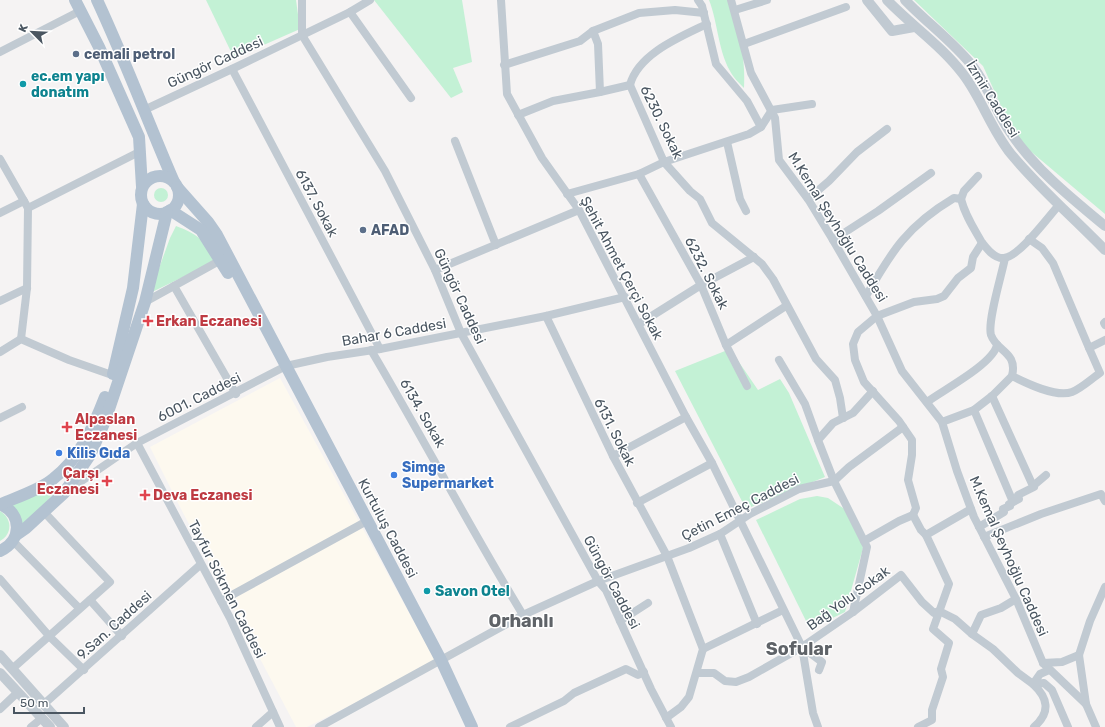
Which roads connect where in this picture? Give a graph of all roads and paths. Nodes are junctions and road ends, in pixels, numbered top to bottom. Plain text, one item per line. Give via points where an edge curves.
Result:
1 (75, 0) edge
2 (98, 0) edge
3 (302, 0) edge
4 (370, 0) edge
5 (501, 0) edge
6 (698, 0) edge
7 (731, 0) edge
8 (767, 0) edge
9 (867, 0) edge
10 (887, 0) edge
11 (904, 0) edge
12 (846, 7) dead end
13 (735, 10) junction
14 (80, 11) junction
15 (350, 12) junction
16 (704, 12) junction
17 (706, 24) junction
18 (914, 27) junction
19 (593, 31) junction
20 (302, 35) junction
21 (744, 44) junction
22 (0, 52) edge
23 (504, 65) junction
24 (232, 69) junction
25 (630, 85) junction
26 (600, 92) junction
27 (410, 98) dead end
28 (812, 104) dead end
29 (144, 110) junction
30 (772, 110) junction
31 (518, 115) junction
32 (761, 127) junction
33 (887, 129) dead end
34 (455, 141) dead end
35 (727, 142) junction
36 (141, 151) junction
37 (0, 159) edge
38 (664, 162) junction
39 (639, 174) junction
40 (931, 174) dead end
41 (978, 176) dead end
42 (176, 185) junction
43 (142, 187) junction
44 (567, 194) junction
45 (808, 199) junction
46 (961, 199) junction
47 (26, 204) junction
48 (143, 204) junction
49 (1059, 205) junction
50 (579, 210) junction
51 (169, 211) junction
52 (746, 211) dead end
53 (0, 213) edge
54 (1105, 226) edge
55 (1028, 239) junction
56 (833, 240) junction
57 (982, 243) junction
58 (496, 245) junction
59 (1105, 250) edge
60 (754, 258) junction
61 (1005, 258) junction
62 (221, 260) junction
63 (435, 270) junction
64 (701, 285) junction
65 (174, 286) junction
66 (27, 288) junction
67 (866, 296) junction
68 (625, 297) junction
69 (0, 300) edge
70 (145, 302) junction
71 (786, 306) junction
72 (546, 316) junction
73 (877, 316) junction
74 (639, 324) junction
75 (461, 333) junction
76 (21, 339) junction
77 (1105, 340) edge
78 (726, 345) junction
79 (997, 345) junction
80 (1089, 348) junction
81 (380, 349) junction
82 (371, 350) junction
83 (0, 352) edge
84 (779, 360) dead end
85 (286, 366) junction
86 (112, 375) junction
87 (1012, 376) junction
88 (747, 386) dead end
89 (872, 391) junction
90 (236, 394) junction
91 (992, 396) junction
92 (927, 402) junction
93 (22, 407) dead end
94 (974, 410) junction
95 (686, 416) junction
96 (0, 418) edge
97 (843, 418) junction
98 (942, 422) junction
99 (903, 427) junction
100 (818, 440) junction
101 (138, 443) junction
102 (613, 456) junction
103 (712, 463) junction
104 (1046, 476) dead end
105 (834, 481) junction
106 (1033, 486) junction
107 (64, 493) junction
108 (1105, 501) edge
109 (1013, 502) junction
110 (637, 503) junction
111 (0, 504) edge
112 (972, 509) junction
113 (44, 512) junction
114 (913, 515) junction
115 (367, 521) junction
116 (740, 521) junction
117 (979, 527) junction
118 (720, 534) junction
119 (926, 535) junction
120 (984, 537) junction
121 (864, 541) junction
122 (8, 546) edge
123 (667, 556) junction
124 (200, 565) junction
125 (0, 579) edge
126 (598, 581) junction
127 (1105, 587) edge
128 (1016, 599) junction
129 (90, 600) junction
130 (221, 601) junction
131 (648, 603) dead end
132 (79, 608) junction
133 (783, 610) junction
134 (939, 611) junction
135 (853, 612) junction
136 (523, 615) junction
137 (620, 621) junction
138 (757, 624) junction
139 (972, 634) junction
140 (122, 636) junction
141 (50, 637) junction
142 (802, 647) junction
143 (704, 649) junction
144 (0, 655) edge
145 (1079, 656) junction
146 (441, 660) junction
147 (1043, 663) junction
148 (12, 669) junction
149 (84, 670) junction
150 (819, 670) dead end
151 (1049, 670) junction
152 (644, 672) junction
153 (0, 673) edge
154 (697, 673) junction
155 (1032, 684) junction
156 (18, 692) junction
157 (44, 704) junction
158 (1086, 704) junction
159 (0, 709) edge
160 (273, 712) junction
161 (42, 718) junction
162 (666, 718) junction
163 (929, 724) edge
164 (31, 727) edge
165 (50, 727) edge
166 (64, 727) edge
167 (256, 727) edge
168 (280, 727) edge
169 (319, 727) edge
170 (472, 727) edge
171 (510, 727) edge
172 (671, 727) edge
173 (818, 727) edge
174 (918, 727) edge
175 (1034, 727) edge
176 (1068, 727) edge
177 (1096, 727) edge

1 - 14 main road
2 - 29 main road
3 - 20 street
4 - 15 street
5 - 23 street, Şehit Ahmet Çerçi Sokak
6 - 16 street
7 - 13 street, M.Kemal Şeyhoğlu Caddesi
8 - 13 street
9 - 18 street via 892,31
10 - 18 street, İzmir Caddesi
11 - 54 street, İzmir Caddesi via 974,68 1009,131 1025,152 1062,191
12 - 21 street
13 - 21 street, M.Kemal Şeyhoğlu Caddesi
14 - 22 street
14 - 36 main road via 125,104 139,137
15 - 20 street
15 - 27 street
16 - 17 street
16 - 19 street via 675,10 639,13
17 - 25 street via 664,44 633,74
17 - 32 street via 716,64 747,101
18 - 49 street, İzmir Caddesi via 963,74 975,92 992,128 1011,154
19 - 23 street via 580,41
19 - 26 street via 598,44
20 - 24 street, Güngör Caddesi
20 - 63 street, Güngör Caddesi via 385,171
21 - 30 street, M.Kemal Şeyhoğlu Caddesi via 751,73
23 - 31 street, Şehit Ahmet Çerçi Sokak via 507,94
24 - 29 street, Güngör Caddesi
24 - 81 street, 6137. Sokak
25 - 26 street, 6230. Sokak
25 - 38 street, 6230. Sokak
26 - 31 street, 6230. Sokak via 553,101
28 - 30 street
29 - 42 main road
30 - 32 street
30 - 45 street, M.Kemal Şeyhoğlu Caddesi via 776,124 779,160
31 - 44 street, Şehit Ahmet Çerçi Sokak via 542,158
32 - 35 street
33 - 45 street via 857,152
34 - 58 street
35 - 38 street
35 - 52 street via 740,199
36 - 43 main road
36 - 47 street
37 - 47 street
38 - 39 street
38 - 60 street, 6230. Sokak via 690,192 700,199 712,223
39 - 44 street
39 - 64 street, 6232. Sokak
40 - 56 street
41 - 46 street via 964,191
42 - 43 main road via 169,178 156,176
42 - 51 main road via 178,200
42 - 85 main road via 217,236
43 - 48 main road
44 - 50 street, Şehit Ahmet Çerçi Sokak
45 - 56 street, M.Kemal Şeyhoğlu Caddesi
46 - 57 street
46 - 67 street via 954,198 915,225 898,243
47 - 53 street
47 - 66 street
48 - 51 main road via 158,214
48 - 86 main road via 134,288
49 - 55 street
49 - 59 street, İzmir Caddesi
50 - 58 street
50 - 68 street, Şehit Ahmet Çerçi Sokak
51 - 62 main road via 201,230
51 - 70 main road
55 - 61 street
55 - 80 street via 1042,248 1053,263
56 - 67 street, M.Kemal Şeyhoğlu Caddesi
57 - 61 street via 994,255
57 - 73 street via 973,257 970,268 944,296 914,302
58 - 63 street
60 - 64 street
60 - 71 street, 6230. Sokak via 766,269
61 - 79 street via 990,324 991,335
62 - 65 street
62 - 85 main road
63 - 75 street, Güngör Caddesi
64 - 74 street
64 - 78 street, 6232. Sokak
65 - 70 street
65 - 90 street
66 - 69 street
66 - 76 street
67 - 73 street, M.Kemal Şeyhoğlu Caddesi
68 - 72 street, Bahar 6 Caddesi
68 - 74 street, Şehit Ahmet Çerçi Sokak
70 - 107 main road via 105,421 90,455
71 - 78 street
71 - 97 street, 6230. Sokak via 816,359 835,380
72 - 75 street, Bahar 6 Caddesi
72 - 102 street, 6131. Sokak
73 - 89 street via 858,332 853,344 855,360 864,382
73 - 92 street, M.Kemal Şeyhoğlu Caddesi via 898,365
74 - 95 street, Şehit Ahmet Çerçi Sokak
75 - 81 street, Bahar 6 Caddesi
75 - 126 street, Güngör Caddesi
76 - 83 street
76 - 86 street
77 - 80 street
78 - 88 street, 6232. Sokak
79 - 87 street via 1013,363
79 - 92 street via 993,354 972,372
80 - 87 street via 1100,373 1072,392 1046,390
81 - 82 street, Bahar 6 Caddesi
82 - 85 street, Bahar 6 Caddesi
82 - 136 street, 6134. Sokak
84 - 100 street via 805,404
85 - 90 street, 6001. Caddesi
85 - 115 main road, Kurtuluş Caddesi
86 - 111 main road via 91,432 76,457 53,480
87 - 91 street
89 - 97 street via 853,413
89 - 99 street
90 - 101 street, 6001. Caddesi
91 - 94 street
91 - 106 street
92 - 98 street, M.Kemal Şeyhoğlu Caddesi
93 - 96 street
94 - 98 street
94 - 109 street
95 - 102 street
95 - 103 street, Şehit Ahmet Çerçi Sokak
97 - 100 street via 833,423
98 - 112 street, M.Kemal Şeyhoğlu Caddesi
99 - 105 street
99 - 114 street via 912,440 908,480 916,508
100 - 105 street
101 - 107 street, 6001. Caddesi
101 - 124 street, Tayfur Sökmen Caddesi
102 - 110 street, 6131. Sokak
103 - 110 street
103 - 116 street, Şehit Ahmet Çerçi Sokak
104 - 106 street
105 - 116 street, Çetin Emeç Caddesi via 799,489
105 - 121 street
106 - 109 street via 1018,495 1019,499
107 - 113 main road
108 - 120 street via 1101,494
109 - 117 street via 1003,509 1004,512
110 - 123 street, 6131. Sokak
111 - 122 main road via 15,516 18,529
112 - 117 street, M.Kemal Şeyhoğlu Caddesi
112 - 119 street
113 - 122 main road
113 - 129 street via 110,582
114 - 119 street
114 - 121 street
115 - 130 street
115 - 146 main road, Kurtuluş Caddesi
116 - 118 street, Çetin Emeç Caddesi
116 - 133 street, Şehit Ahmet Çerçi Sokak
117 - 120 street, M.Kemal Şeyhoğlu Caddesi
118 - 123 street, Çetin Emeç Caddesi
118 - 138 street
119 - 134 street via 949,584
120 - 128 street, M.Kemal Şeyhoğlu Caddesi
121 - 135 street via 867,547
122 - 132 street
123 - 126 street, Çetin Emeç Caddesi
123 - 143 street, 6131. Sokak
124 - 130 street, Tayfur Sökmen Caddesi
124 - 140 street, 9.San. Caddesi
125 - 141 street
126 - 136 street, Çetin Emeç Caddesi
126 - 137 street, Güngör Caddesi via 606,590
127 - 145 street
128 - 139 street via 981,615
128 - 147 street, M.Kemal Şeyhoğlu Caddesi
129 - 132 street
129 - 140 street
130 - 160 street, Tayfur Sökmen Caddesi
131 - 137 street
132 - 141 street
133 - 138 street
133 - 142 street, Şehit Ahmet Çerçi Sokak
134 - 135 street, Bağ Yolu Sokak via 934,613 922,602 901,575
134 - 139 street, Bağ Yolu Sokak via 955,619
134 - 163 street via 933,629 949,643 941,669 943,677 940,692
135 - 142 street, Bağ Yolu Sokak
136 - 146 street, Çetin Emeç Caddesi
137 - 152 street, Güngör Caddesi
138 - 143 street
139 - 155 street, Bağ Yolu Sokak
140 - 149 street, 9.San. Caddesi
141 - 148 street
141 - 149 street
142 - 150 street via 822,662
142 - 154 street, Bağ Yolu Sokak via 736,682 725,681 714,674
142 - 173 street via 813,713
143 - 154 street
144 - 148 street
145 - 147 street via 1062,662
145 - 158 street
146 - 169 street, Çetin Emeç Caddesi
146 - 170 main road, Kurtuluş Caddesi
147 - 151 street, M.Kemal Şeyhoğlu Caddesi
148 - 157 street
149 - 157 street, 9.San. Caddesi
151 - 155 street via 1040,674
151 - 158 street, M.Kemal Şeyhoğlu Caddesi
152 - 162 street, Güngör Caddesi
152 - 171 street via 638,675 626,669
153 - 156 street
154 - 162 street via 689,697
155 - 175 street, Bağ Yolu Sokak via 1042,692 1046,700 1041,721
155 - 176 street via 1044,683 1052,690
156 - 159 street
156 - 161 street
157 - 166 street
158 - 177 street, M.Kemal Şeyhoğlu Caddesi
160 - 167 street
160 - 168 street, Tayfur Sökmen Caddesi
161 - 164 street
161 - 165 street
162 - 172 street, Güngör Caddesi
163 - 174 street

